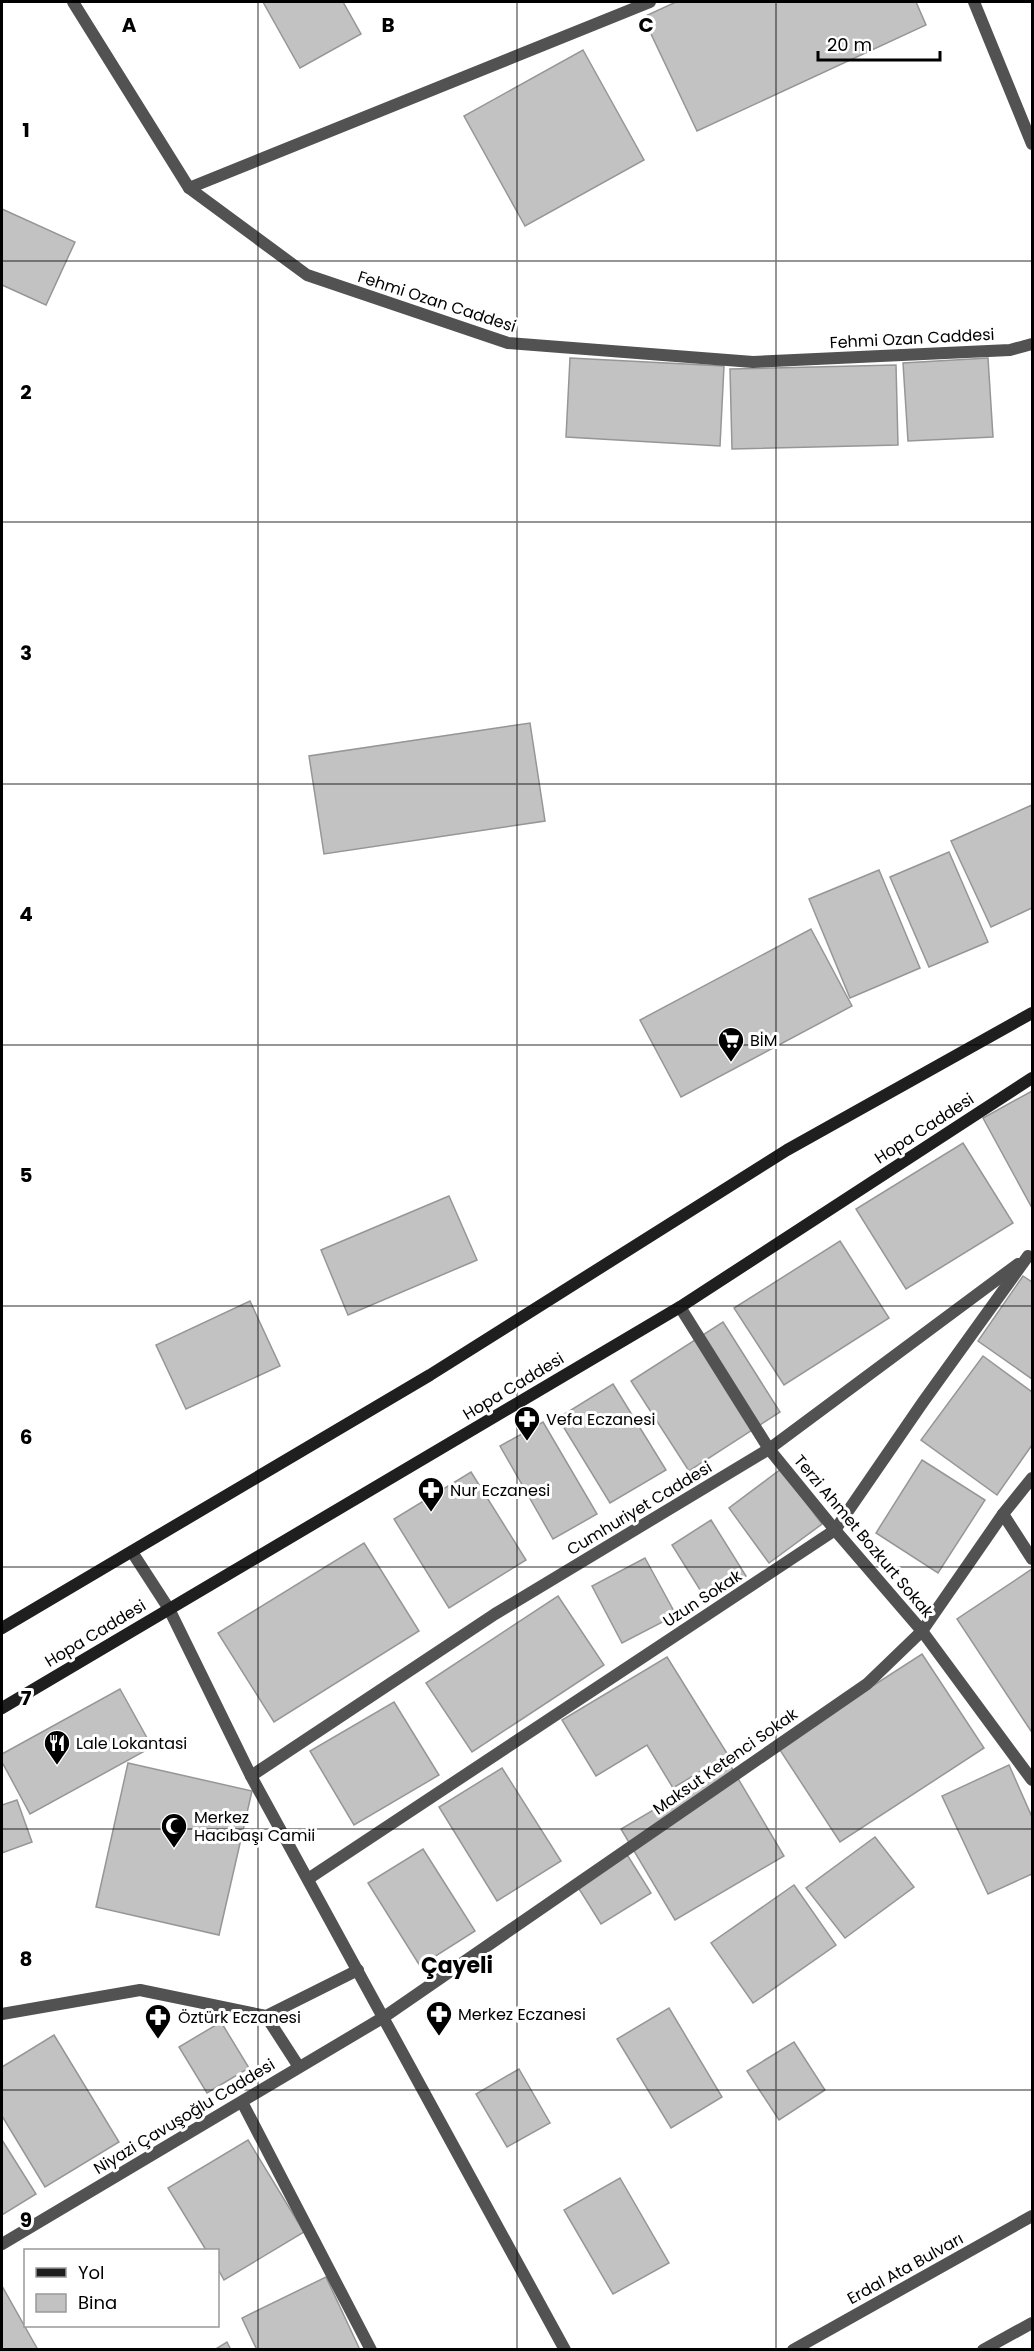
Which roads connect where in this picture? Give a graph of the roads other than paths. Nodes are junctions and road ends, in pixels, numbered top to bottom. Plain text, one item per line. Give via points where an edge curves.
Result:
1 (73, 2) edge
2 (650, 2) edge
3 (974, 2) edge
4 (1032, 144) edge
5 (189, 188) junction
6 (1032, 344) edge
7 (1032, 1013) edge
8 (1032, 1077) edge
9 (1030, 1254) edge
10 (680, 1307) junction
11 (769, 1449) junction
12 (1032, 1478) edge
13 (1003, 1514) junction
14 (835, 1530) junction
15 (132, 1552) junction
16 (1032, 1559) edge
17 (168, 1609) junction
18 (2, 1628) edge
19 (922, 1631) junction
20 (2, 1708) edge
21 (1028, 1764) edge
22 (251, 1776) junction
23 (1032, 1780) edge
24 (308, 1879) junction
25 (358, 1970) junction
26 (2, 2014) edge
27 (266, 2016) junction
28 (384, 2017) junction
29 (299, 2067) junction
30 (242, 2102) junction
31 (1032, 2216) edge
32 (2, 2244) edge
33 (1032, 2323) edge
34 (372, 2349) edge
35 (565, 2349) edge
36 (793, 2349) edge
37 (983, 2349) edge

1 - 5 street, Fehmi Ozan Caddesi
2 - 5 street
3 - 4 street
5 - 6 street, Fehmi Ozan Caddesi via 306,275 508,343 753,362 1010,350
7 - 15 main road via 787,1150 430,1375
8 - 10 main road, Hopa Caddesi
9 - 11 street, Cumhuriyet Caddesi
9 - 14 street, Uzun Sokak
10 - 11 street, Terzi Ahmet Bozkurt Sokak
10 - 17 main road, Hopa Caddesi
11 - 14 street, Terzi Ahmet Bozkurt Sokak
11 - 22 street, Cumhuriyet Caddesi via 495,1614
12 - 13 street, Maksut Ketenci Sokak
13 - 16 street
13 - 19 street, Maksut Ketenci Sokak
14 - 19 street, Terzi Ahmet Bozkurt Sokak
14 - 24 street, Uzun Sokak
15 - 17 street
15 - 18 main road
17 - 20 main road, Hopa Caddesi
17 - 22 street
19 - 21 street, Terzi Ahmet Bozkurt Sokak
19 - 28 street, Maksut Ketenci Sokak via 867,1684
21 - 23 street, Terzi Ahmet Bozkurt Sokak
22 - 24 street
24 - 25 street
25 - 27 street
25 - 28 street
26 - 27 street via 140,1990
27 - 29 street
28 - 29 street, Niyazi Çavuşoğlu Caddesi
28 - 35 street
29 - 30 street, Niyazi Çavuşoğlu Caddesi
30 - 32 street, Niyazi Çavuşoğlu Caddesi
30 - 34 street
31 - 36 street, Erdal Ata Bulvarı
33 - 37 street

